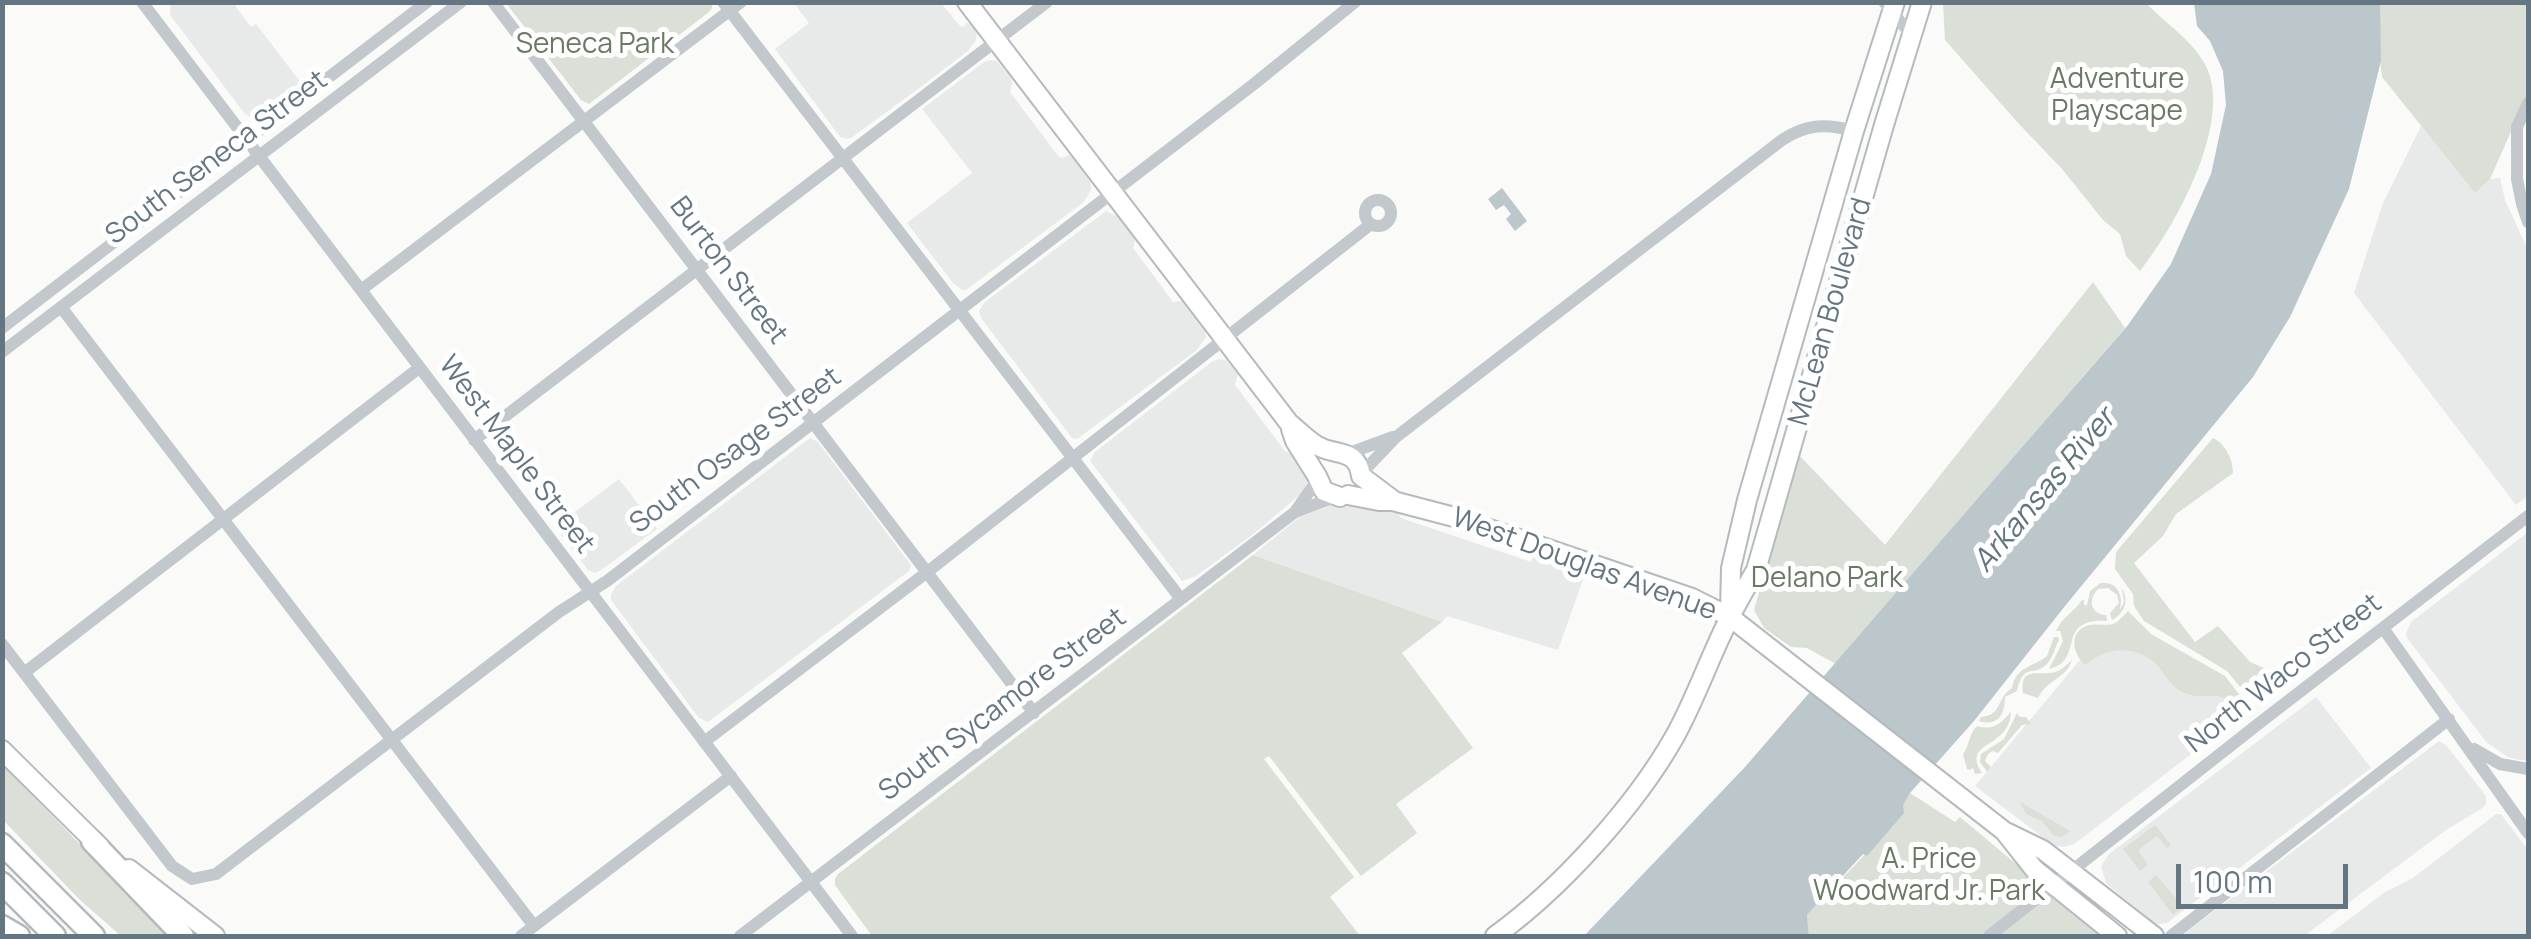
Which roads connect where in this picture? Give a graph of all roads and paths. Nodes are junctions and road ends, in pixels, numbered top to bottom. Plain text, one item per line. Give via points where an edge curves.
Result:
1 (428, 2) edge
2 (461, 2) edge
3 (493, 2) edge
4 (967, 2) edge
5 (1047, 2) edge
6 (1354, 2) edge
7 (1922, 2) edge
8 (148, 5) edge
9 (731, 5) edge
10 (1890, 6) edge
11 (1913, 37) junction
12 (996, 41) junction
13 (2528, 102) edge
14 (584, 122) junction
15 (1854, 131) junction
16 (248, 141) junction
17 (2523, 150) edge
18 (260, 157) junction
19 (843, 159) junction
20 (1112, 194) junction
21 (2528, 222) edge
22 (1371, 224) dead end
23 (696, 271) junction
24 (361, 290) junction
25 (61, 307) junction
26 (960, 311) junction
27 (2, 328) edge
28 (1223, 340) junction
29 (2, 352) edge
30 (420, 368) junction
31 (812, 424) junction
32 (1289, 424) junction
33 (1396, 437) junction
34 (474, 440) junction
35 (1343, 453) junction
36 (1072, 457) junction
37 (1361, 475) junction
38 (1318, 477) junction
39 (1342, 496) junction
40 (1393, 501) junction
41 (1295, 512) junction
42 (2528, 516) edge
43 (224, 519) junction
44 (926, 572) junction
45 (589, 593) junction
46 (1181, 599) junction
47 (1730, 617) junction
48 (2382, 628) junction
49 (2, 644) edge
50 (24, 673) junction
51 (1034, 713) junction
52 (2449, 719) junction
53 (391, 741) junction
54 (704, 742) junction
55 (2468, 745) junction
56 (2, 750) edge
57 (2528, 769) edge
58 (731, 776) junction
59 (2004, 831) junction
60 (2528, 833) edge
61 (92, 841) junction
62 (2, 844) edge
63 (2072, 872) junction
64 (812, 882) junction
65 (2, 883) edge
66 (2054, 886) junction
67 (2, 926) edge
68 (534, 926) junction
69 (20, 936) edge
70 (55, 936) edge
71 (94, 936) edge
72 (183, 936) edge
73 (215, 936) edge
74 (521, 936) edge
75 (740, 936) edge
76 (852, 936) edge
77 (1495, 936) edge
78 (1989, 936) edge
79 (2117, 936) edge
80 (2154, 936) edge
81 (2171, 936) edge

1 - 16 street, South Seneca Street
2 - 18 street, South Seneca Street
3 - 14 street, Burton Street
4 - 12 main road, West Douglas Avenue
5 - 12 street
6 - 20 street, South Osage Street
7 - 11 main road, McLean Boulevard
8 - 16 street, West Maple Street
9 - 14 street
9 - 19 street
10 - 11 street
10 - 15 main road, McLean Boulevard
11 - 47 main road, McLean Boulevard via 1756,570
12 - 19 street
12 - 20 main road, West Douglas Avenue
13 - 17 street via 2516,127
14 - 23 street, Burton Street
14 - 24 street
15 - 33 street via 1808,126 1782,140
15 - 47 main road, McLean Boulevard via 1748,500 1731,568
16 - 18 street, West Maple Street
16 - 27 street, South Seneca Street
17 - 21 street via 2517,179
18 - 24 street, West Maple Street
18 - 25 street, South Seneca Street
19 - 23 street
19 - 26 street
20 - 26 street, South Osage Street
20 - 28 main road, West Douglas Avenue
22 - 28 street
23 - 31 street, Burton Street
23 - 34 street
24 - 30 street, West Maple Street
25 - 29 street, South Seneca Street
25 - 43 street
26 - 31 street, South Osage Street
26 - 36 street
28 - 32 main road, West Douglas Avenue
28 - 36 street
30 - 34 street, West Maple Street
30 - 43 street
31 - 44 street, Burton Street
31 - 45 street, South Osage Street
32 - 35 main road, West Douglas Avenue via 1313,444
32 - 38 main road, West Douglas Avenue
33 - 35 street
33 - 37 street
34 - 45 street, West Maple Street
35 - 37 main road, West Douglas Avenue
35 - 38 main road via 1323,460
36 - 44 street
36 - 46 street
37 - 39 main road via 1355,490
37 - 40 main road, West Douglas Avenue
38 - 39 main road, West Douglas Avenue via 1324,491
38 - 41 street, South Sycamore Street
39 - 40 main road, West Douglas Avenue
39 - 41 street, South Sycamore Street
40 - 47 main road, West Douglas Avenue via 1692,598
41 - 46 street, South Sycamore Street
42 - 48 street, North Waco Street
43 - 50 street
43 - 53 street
44 - 51 street, Burton Street
44 - 54 street
45 - 53 street, South Osage Street
45 - 54 street, West Maple Street
46 - 51 street, South Sycamore Street
47 - 59 main road, West Douglas Avenue
47 - 77 main road, McLean Boulevard via 1656,767 1596,843
48 - 52 street
48 - 63 street, North Waco Street
49 - 50 street
50 - 53 street, South Osage Street via 172,866 192,879 216,874
51 - 64 street, South Sycamore Street
52 - 55 street
52 - 81 street
53 - 68 street
54 - 58 street, West Maple Street
55 - 57 street via 2500,764
55 - 60 street
56 - 61 main road
58 - 64 street, West Maple Street
58 - 68 street
59 - 63 main road, West Douglas Avenue
59 - 66 main road, West Douglas Avenue
61 - 72 highway
61 - 73 main road
62 - 71 highway
63 - 66 street, North Waco Street
63 - 80 main road, West Douglas Avenue
64 - 75 street, South Sycamore Street
64 - 76 street, West Maple Street
65 - 70 highway
66 - 78 street, North Waco Street
66 - 79 main road, West Douglas Avenue
67 - 69 highway
68 - 74 street

